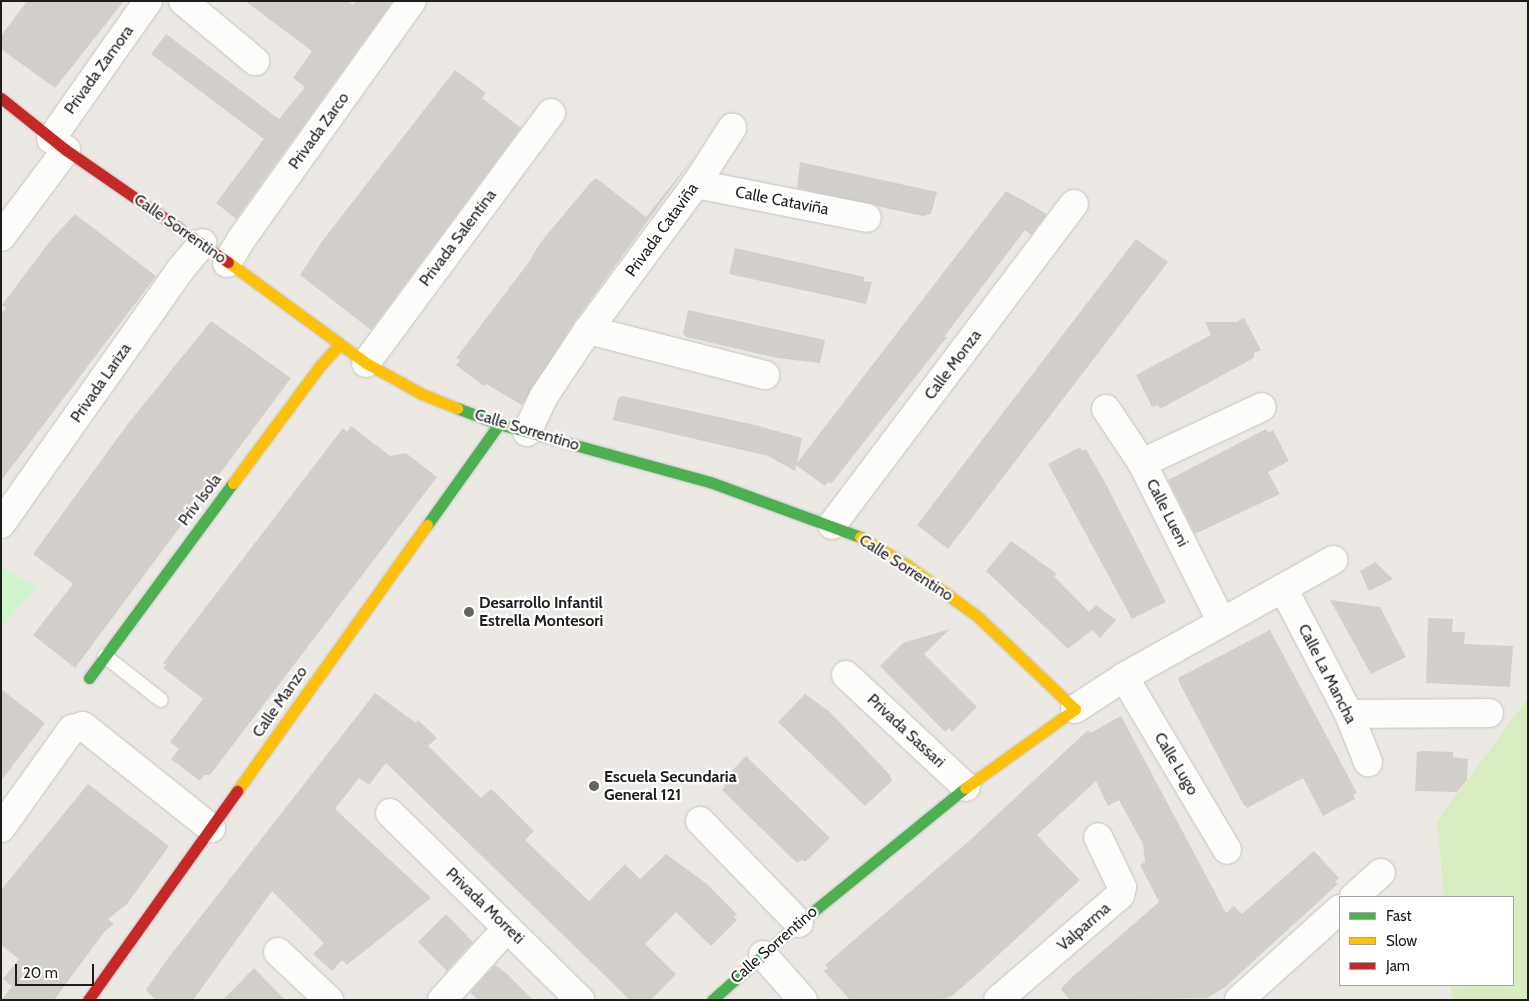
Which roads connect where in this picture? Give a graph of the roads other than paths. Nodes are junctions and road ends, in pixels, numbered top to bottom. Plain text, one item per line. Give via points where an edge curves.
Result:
1 (148, 1) edge
2 (183, 1) edge
3 (412, 1) edge
4 (255, 61) dead end
5 (1, 98) edge
6 (551, 113) dead end
7 (732, 128) dead end
8 (59, 144) junction
9 (696, 184) junction
10 (1074, 204) dead end
11 (867, 218) dead end
12 (1, 237) edge
13 (203, 244) junction
14 (227, 263) junction
15 (588, 330) junction
16 (340, 344) junction
17 (366, 363) junction
18 (765, 375) dead end
19 (1262, 407) dead end
20 (1106, 409) dead end
21 (499, 424) junction
22 (527, 432) junction
23 (1142, 464) junction
24 (1, 524) edge
25 (832, 525) junction
26 (1333, 560) dead end
27 (1283, 588) junction
28 (1221, 621) junction
29 (105, 656) junction
30 (846, 675) dead end
31 (1124, 677) junction
32 (89, 678) dead end
33 (161, 700) dead end
34 (1075, 708) junction
35 (1489, 713) dead end
36 (1349, 714) junction
37 (1368, 762) dead end
38 (966, 787) junction
39 (390, 813) dead end
40 (700, 821) dead end
41 (1, 828) edge
42 (211, 828) junction
43 (1098, 837) dead end
44 (1227, 850) dead end
45 (1381, 873) dead end
46 (1355, 896) edge
47 (1339, 910) edge
48 (799, 923) junction
49 (507, 928) junction
50 (278, 952) dead end
51 (763, 955) junction
52 (88, 1000) edge
53 (329, 1000) edge
54 (442, 1000) edge
55 (580, 1000) edge
56 (712, 1000) edge
57 (803, 1000) edge
58 (998, 1000) edge
59 (1239, 1000) edge

1 - 8 street, Privada Zamora
2 - 4 street
3 - 14 street, Privada Zarco
5 - 8 street, Calle Sorrentino
6 - 17 street, Privada Salentina
7 - 9 street, Privada Cataviña
8 - 12 street, Privada Zamora
8 - 13 street, Calle Sorrentino
9 - 11 street, Calle Cataviña
9 - 15 street, Privada Cataviña
10 - 25 street, Calle Monza
13 - 14 street, Calle Sorrentino
13 - 24 street, Privada Lariza via 180,270
14 - 16 street, Calle Sorrentino
15 - 18 street
15 - 22 street, Privada Cataviña via 544,396
16 - 17 street, Calle Sorrentino
16 - 29 street, Priv Isola via 319,367
17 - 21 street, Calle Sorrentino via 422,394
19 - 23 street
20 - 23 street, Calle Lueni
21 - 22 street, Calle Sorrentino
21 - 42 street, Calle Manzo
22 - 25 street, Calle Sorrentino via 710,482
23 - 28 street, Calle Lueni
25 - 34 street, Calle Sorrentino via 859,536 907,565 977,616
26 - 27 street, Calle Sorrentino
27 - 28 street, Calle Sorrentino
27 - 36 street, Calle La Mancha
28 - 31 street, Calle Sorrentino
29 - 32 street, Priv Isola
29 - 33 lane
30 - 38 street, Privada Sassari
31 - 34 street, Calle Sorrentino
31 - 44 street, Calle Lugo
34 - 38 street, Calle Sorrentino
35 - 36 street
36 - 37 street, Calle La Mancha
38 - 48 street, Calle Sorrentino
39 - 49 street, Privada Morreti
40 - 48 street
41 - 42 street via 72,729 83,726
42 - 52 street, Calle Manzo
43 - 58 street, Valparma via 1122,887 1120,896
45 - 46 street
47 - 59 street
48 - 51 street, Calle Sorrentino
49 - 54 street
49 - 55 street, Privada Morreti
50 - 53 street
51 - 56 street, Calle Sorrentino
51 - 57 street

